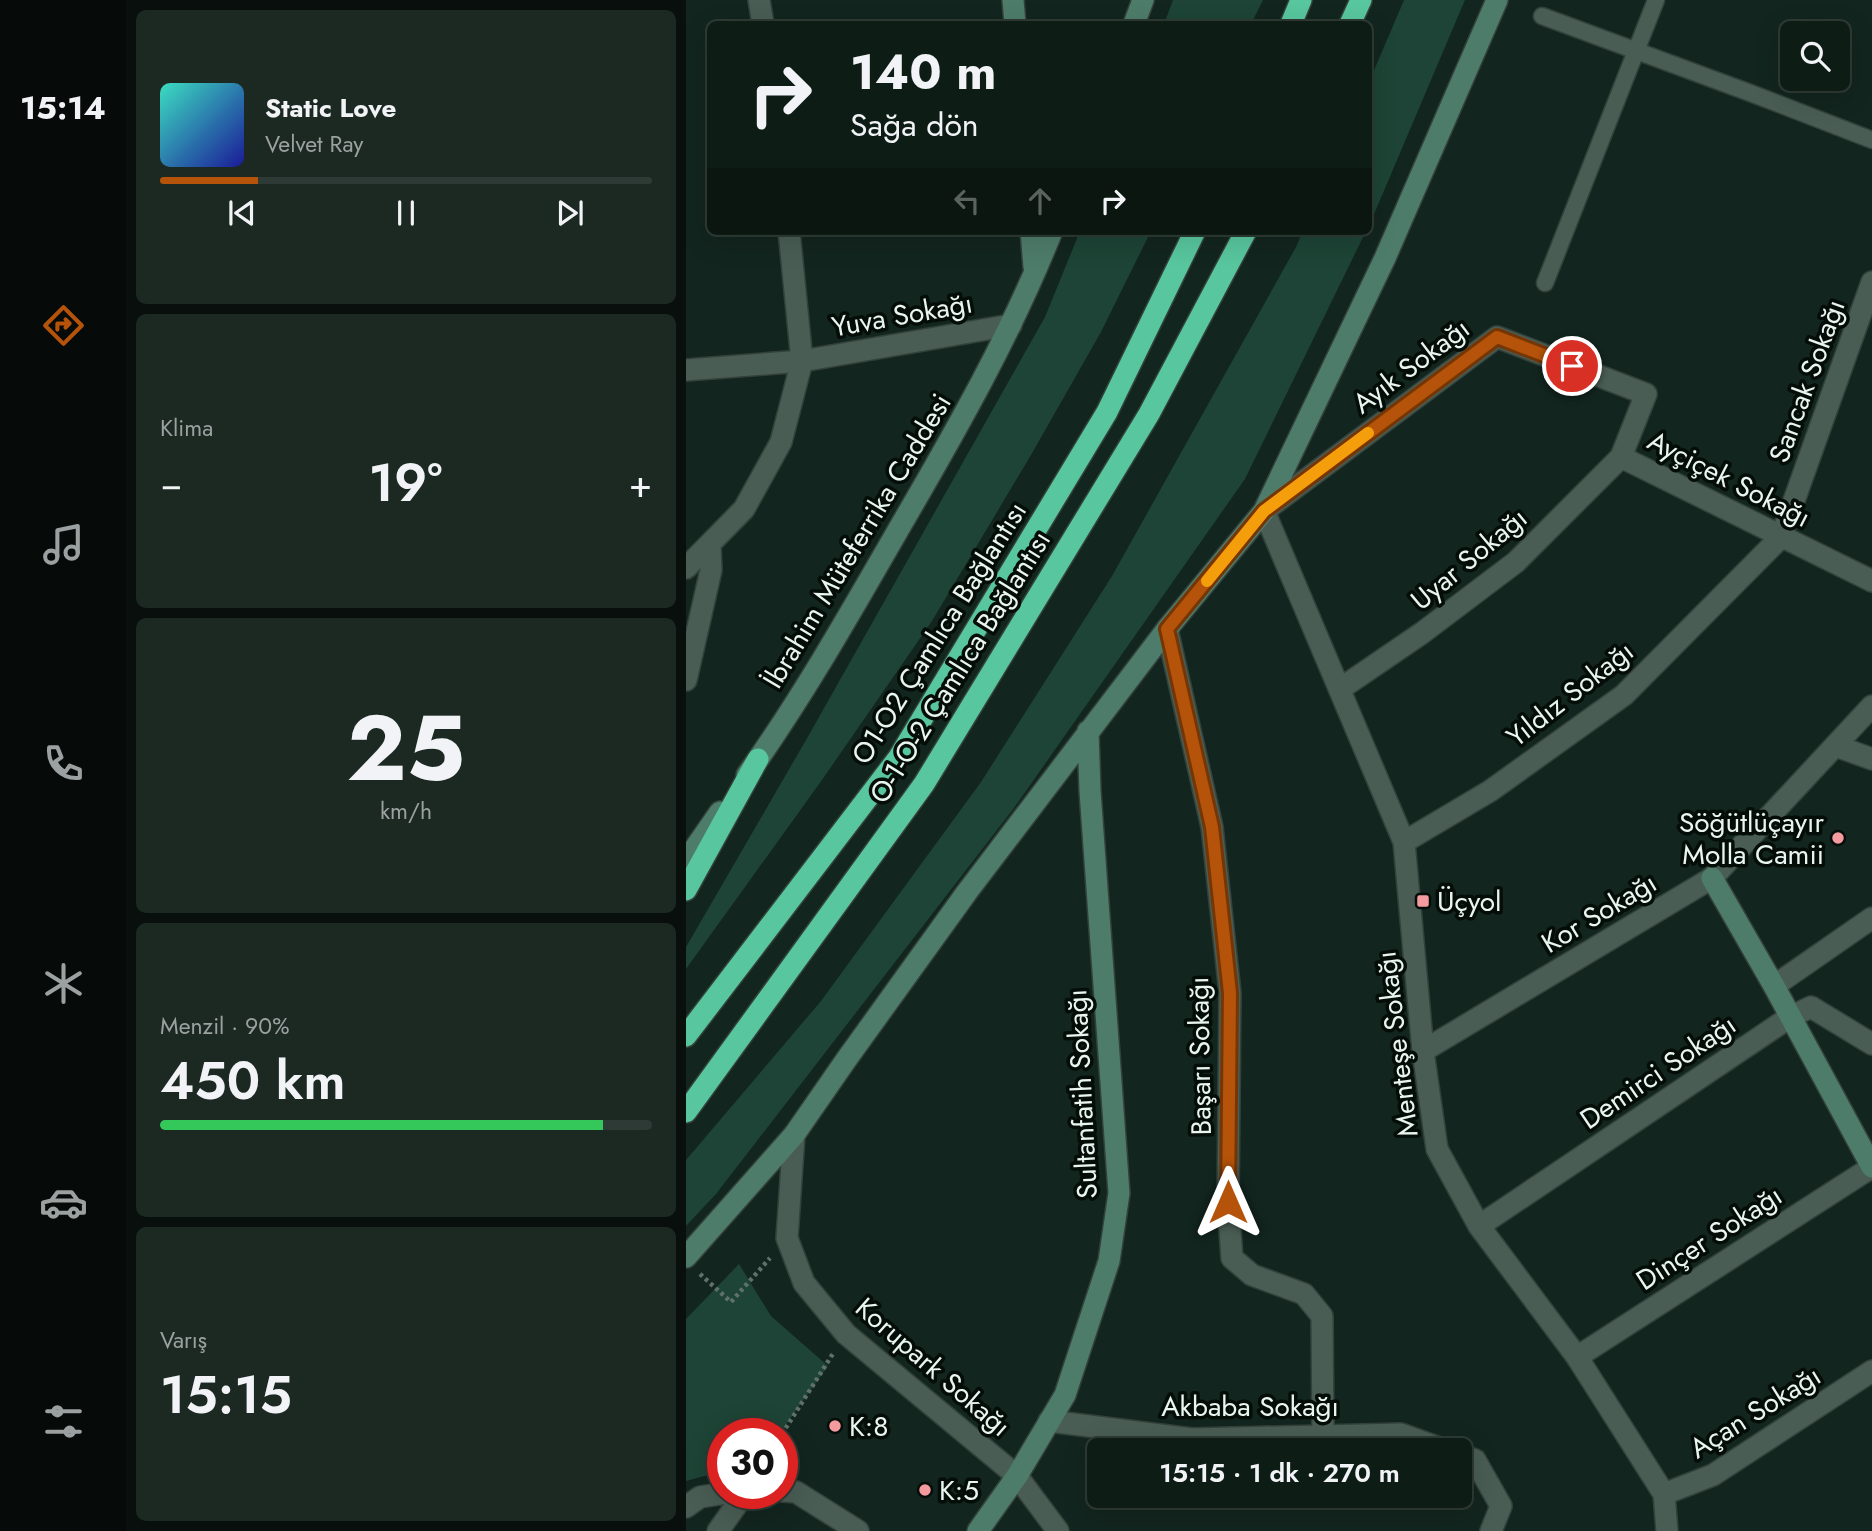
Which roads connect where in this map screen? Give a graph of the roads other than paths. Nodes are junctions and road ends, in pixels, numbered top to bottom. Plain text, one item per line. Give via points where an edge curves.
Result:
1 (759, 0) edge
2 (1013, 0) edge
3 (1143, 0) edge
4 (1301, 0) edge
5 (1361, 0) edge
6 (1497, 0) edge
7 (1656, 0) edge
8 (1542, 16) dead end
9 (762, 21) edge
10 (1015, 21) edge
11 (1135, 21) edge
12 (1292, 21) edge
13 (1351, 21) edge
14 (1637, 50) junction
15 (1872, 141) edge
16 (789, 235) edge
17 (1031, 235) edge
18 (1050, 235) edge
19 (1193, 235) edge
20 (1244, 235) edge
21 (1035, 274) junction
22 (1872, 282) edge
23 (1545, 283) dead end
24 (1011, 325) junction
25 (802, 361) junction
26 (686, 370) edge
27 (1646, 394) joint
28 (1621, 457) junction
29 (1264, 511) junction
30 (1781, 537) junction
31 (710, 545) junction
32 (686, 568) edge
33 (1872, 581) edge
34 (1167, 629) junction
35 (686, 680) edge
36 (1340, 689) junction
37 (1872, 706) edge
38 (1088, 731) junction
39 (1836, 746) junction
40 (758, 759) junction
41 (1872, 759) edge
42 (1404, 842) junction
43 (686, 861) edge
44 (1712, 878) junction
45 (686, 890) edge
46 (1872, 918) edge
47 (1774, 986) junction
48 (1790, 1017) junction
49 (686, 1036) edge
50 (1872, 1044) edge
51 (1423, 1051) junction
52 (686, 1112) edge
53 (794, 1135) junction
54 (1872, 1167) edge
55 (1479, 1226) junction
56 (691, 1263) edge
57 (1577, 1357) junction
58 (1872, 1371) edge
59 (1049, 1421) junction
60 (1323, 1436) junction
61 (1412, 1438) edge
62 (1472, 1459) edge
63 (1017, 1476) junction
64 (798, 1493) edge
65 (1664, 1494) junction
66 (707, 1496) edge
67 (686, 1507) edge
68 (734, 1509) edge
69 (718, 1531) edge
70 (858, 1531) edge
71 (978, 1531) edge
72 (1058, 1531) edge
73 (1491, 1531) edge
74 (1667, 1531) edge

1 - 9 street
2 - 10 main road
3 - 11 main road
4 - 12 highway
5 - 13 highway
6 - 29 main road via 1385,258
7 - 14 lane
8 - 14 lane
14 - 15 lane
14 - 23 lane
16 - 25 street
17 - 21 main road
18 - 21 main road, İbrahim Müteferrika Caddesi
19 - 49 highway, O1-O2 Çamlıca Bağlantısı via 1107,412 899,757
20 - 52 highway, O-1-O-2 Çamlıca Bağlantısı via 1149,414 924,784
21 - 24 main road, İbrahim Müteferrika Caddesi
22 - 30 street, Sancak Sokağı
24 - 25 street, Yuva Sokağı
24 - 40 main road, İbrahim Müteferrika Caddesi via 970,406 828,653
25 - 26 street, Yuva Sokağı
25 - 31 street via 781,442 744,509
27 - 28 street, Ayçiçek Sokağı
27 - 29 street, Ayık Sokağı via 1497,337
28 - 30 street, Ayçiçek Sokağı
28 - 36 street, Uyar Sokağı via 1516,562
29 - 34 main road
29 - 36 street, Menteşe Sokağı
30 - 33 street, Ayçiçek Sokağı
30 - 42 street, Yıldız Sokağı via 1624,695 1490,791
31 - 32 street
31 - 35 street via 711,570
34 - 38 main road
34 - 60 street, Başarı Sokağı via 1212,827 1230,993 1228,1202 1232,1258 1252,1275 1304,1294 1322,1316
36 - 42 street, Menteşe Sokağı
37 - 39 street, Kor Sokağı
38 - 53 main road
38 - 59 main road, Sultanfatih Sokağı via 1119,1193 1110,1261 1065,1395
39 - 41 street
39 - 44 street, Kor Sokağı
40 - 43 main road, İbrahim Müteferrika Caddesi
40 - 45 highway
42 - 51 street, Menteşe Sokağı
44 - 47 main road
44 - 51 street, Kor Sokağı
46 - 47 street
47 - 48 main road
48 - 50 street, Demirci Sokağı via 1811,1007
48 - 54 main road
48 - 55 street, Demirci Sokağı
51 - 55 street, Menteşe Sokağı via 1437,1149
53 - 56 main road
53 - 63 street, Korupark Sokağı via 787,1238 804,1283 846,1334
54 - 57 street, Dinçer Sokağı
55 - 57 street, Menteşe Sokağı
57 - 65 street, Menteşe Sokağı
58 - 65 street, Açan Sokağı via 1713,1475
59 - 60 street, Akbaba Sokağı via 1192,1439
59 - 63 main road, Sultanfatih Sokağı
60 - 61 street, Akbaba Sokağı via 1401,1434
62 - 73 street via 1501,1506
63 - 71 main road, Sultanfatih Sokağı
63 - 72 street, Korupark Sokağı
64 - 70 street
65 - 74 street, Menteşe Sokağı
66 - 67 street
68 - 69 street

